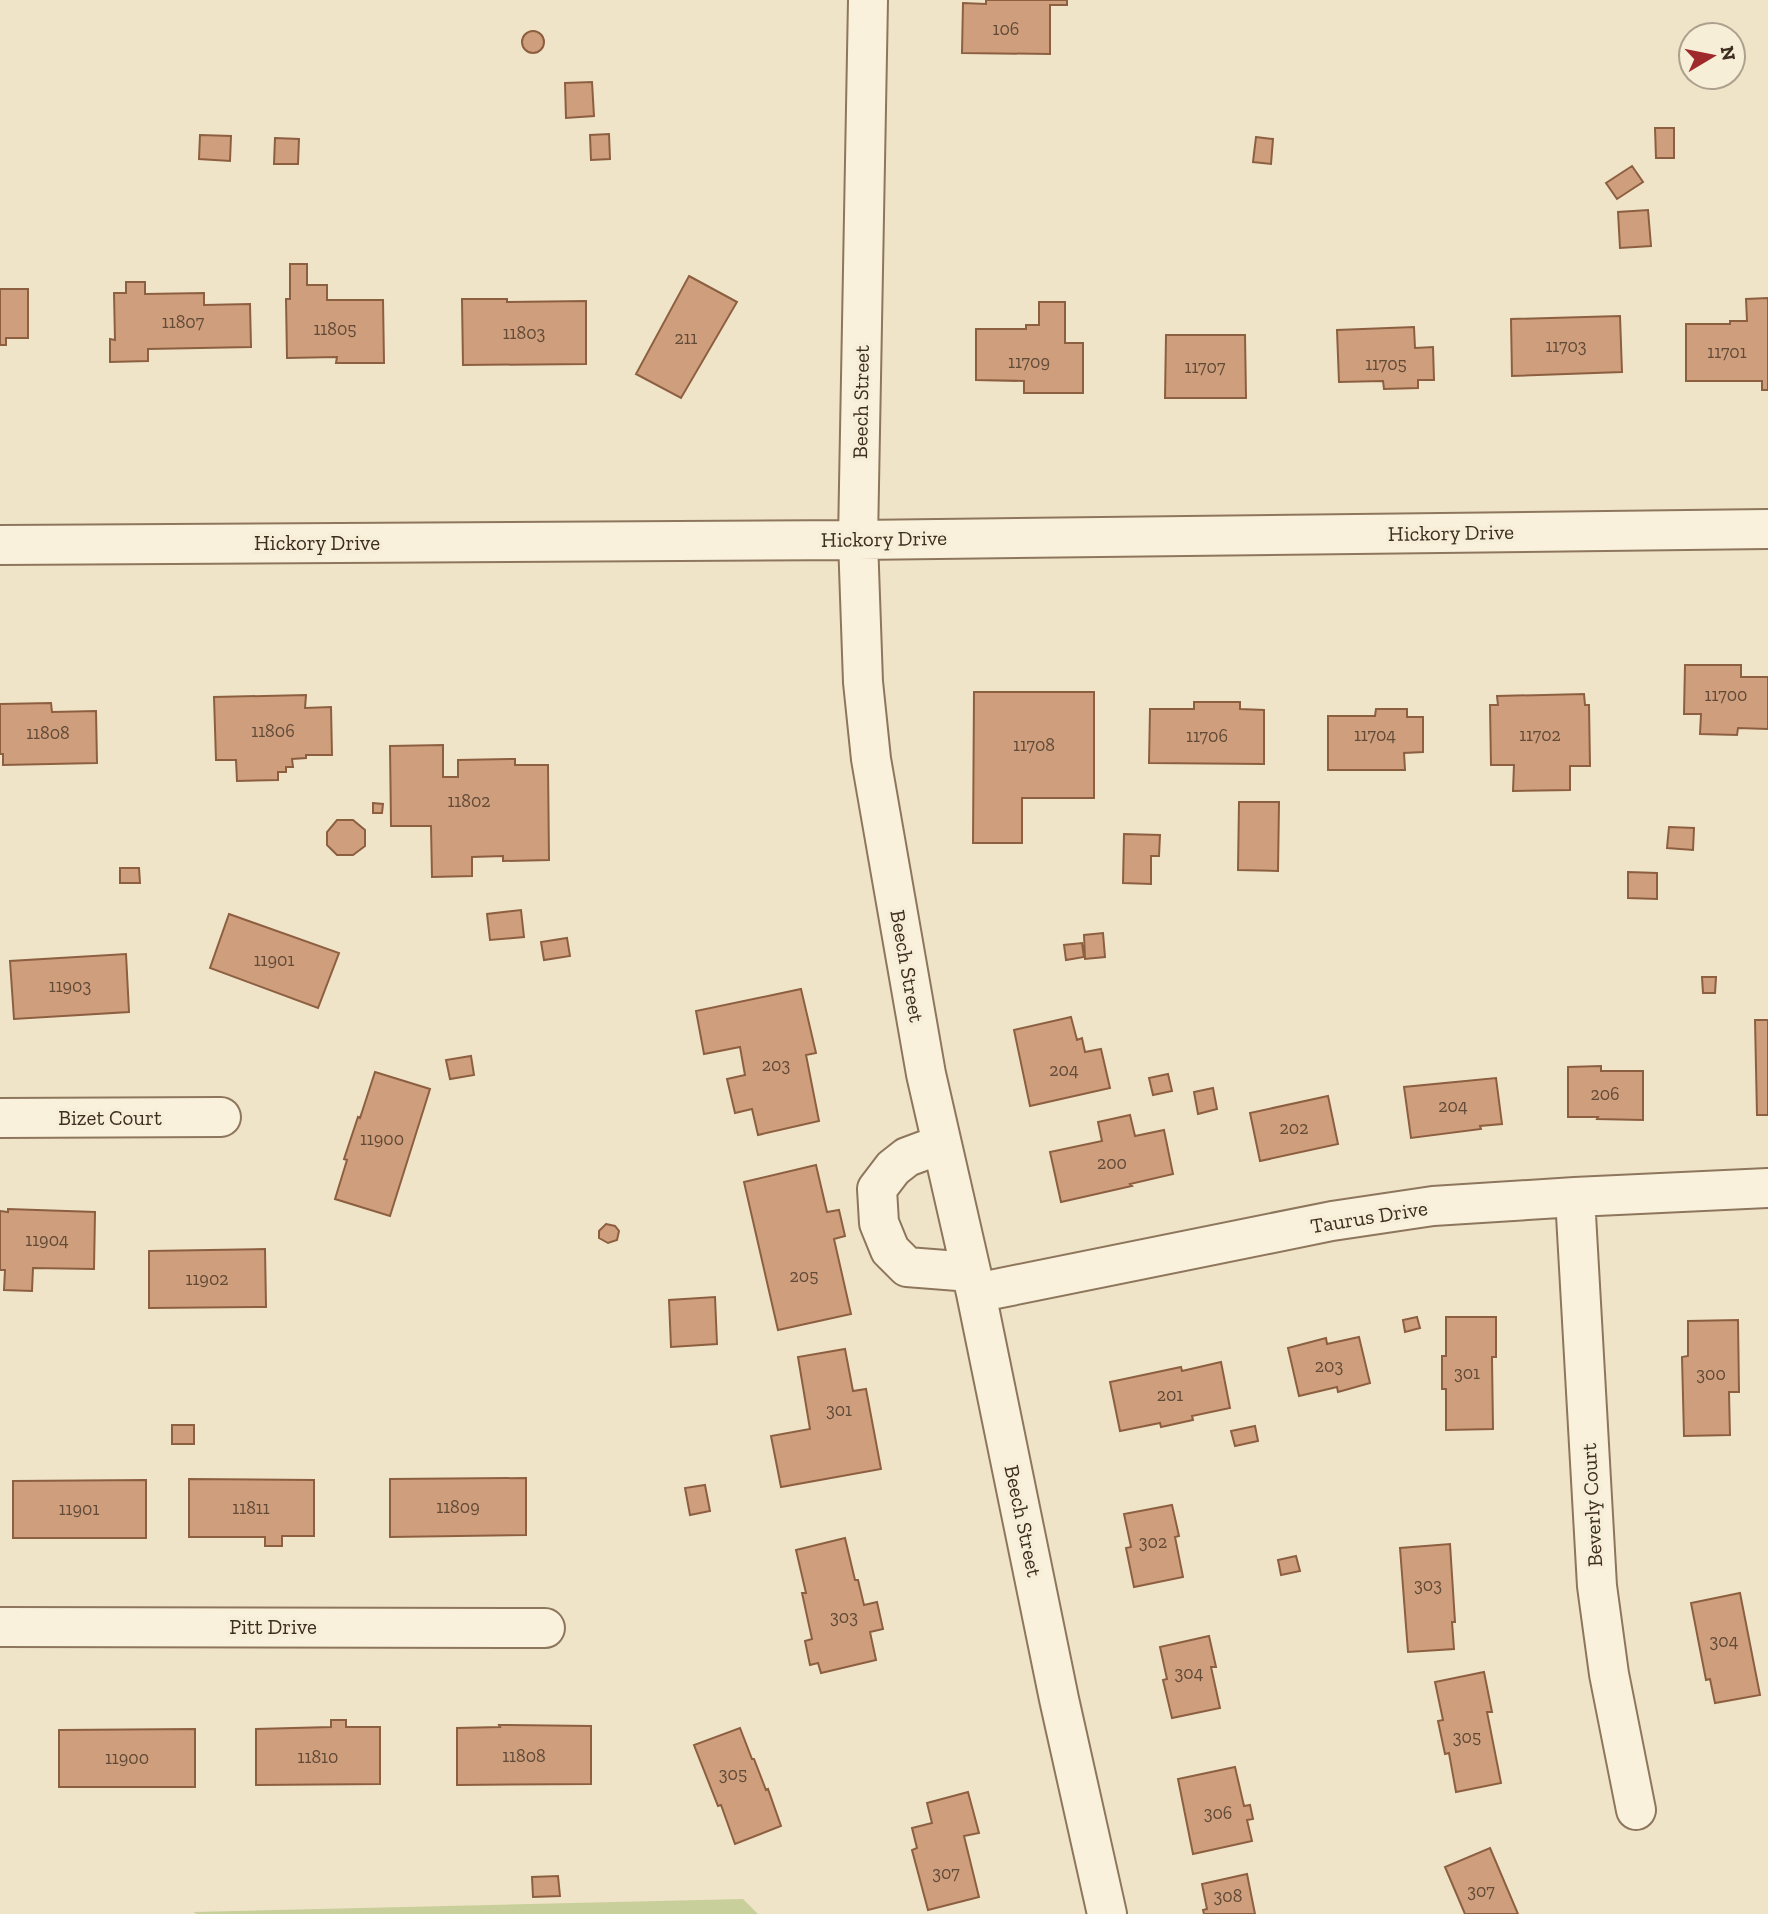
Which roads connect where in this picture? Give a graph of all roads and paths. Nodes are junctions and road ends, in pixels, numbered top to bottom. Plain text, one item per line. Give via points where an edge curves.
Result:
1 (868, 0) edge
2 (1768, 529) edge
3 (858, 540) junction
4 (0, 545) edge
5 (221, 1117) dead end
6 (0, 1118) edge
7 (942, 1144) junction
8 (1768, 1188) edge
9 (1575, 1197) junction
10 (974, 1282) junction
11 (0, 1627) edge
12 (545, 1628) dead end
13 (1636, 1810) dead end
14 (1107, 1914) edge

1 - 3 street, Beech Street
2 - 3 street, Hickory Drive
3 - 4 street, Hickory Drive
3 - 7 street, Beech Street via 871,759
5 - 6 street, Bizet Court
7 - 10 street, Beech Street
7 - 10 street, Taurus Drive via 907,1157 893,1168 877,1189 879,1223 890,1250 907,1267
8 - 9 street, Taurus Drive
9 - 10 street, Taurus Drive via 1433,1206
9 - 13 street, Beverly Court via 1597,1586
10 - 14 street, Beech Street
11 - 12 street, Pitt Drive

